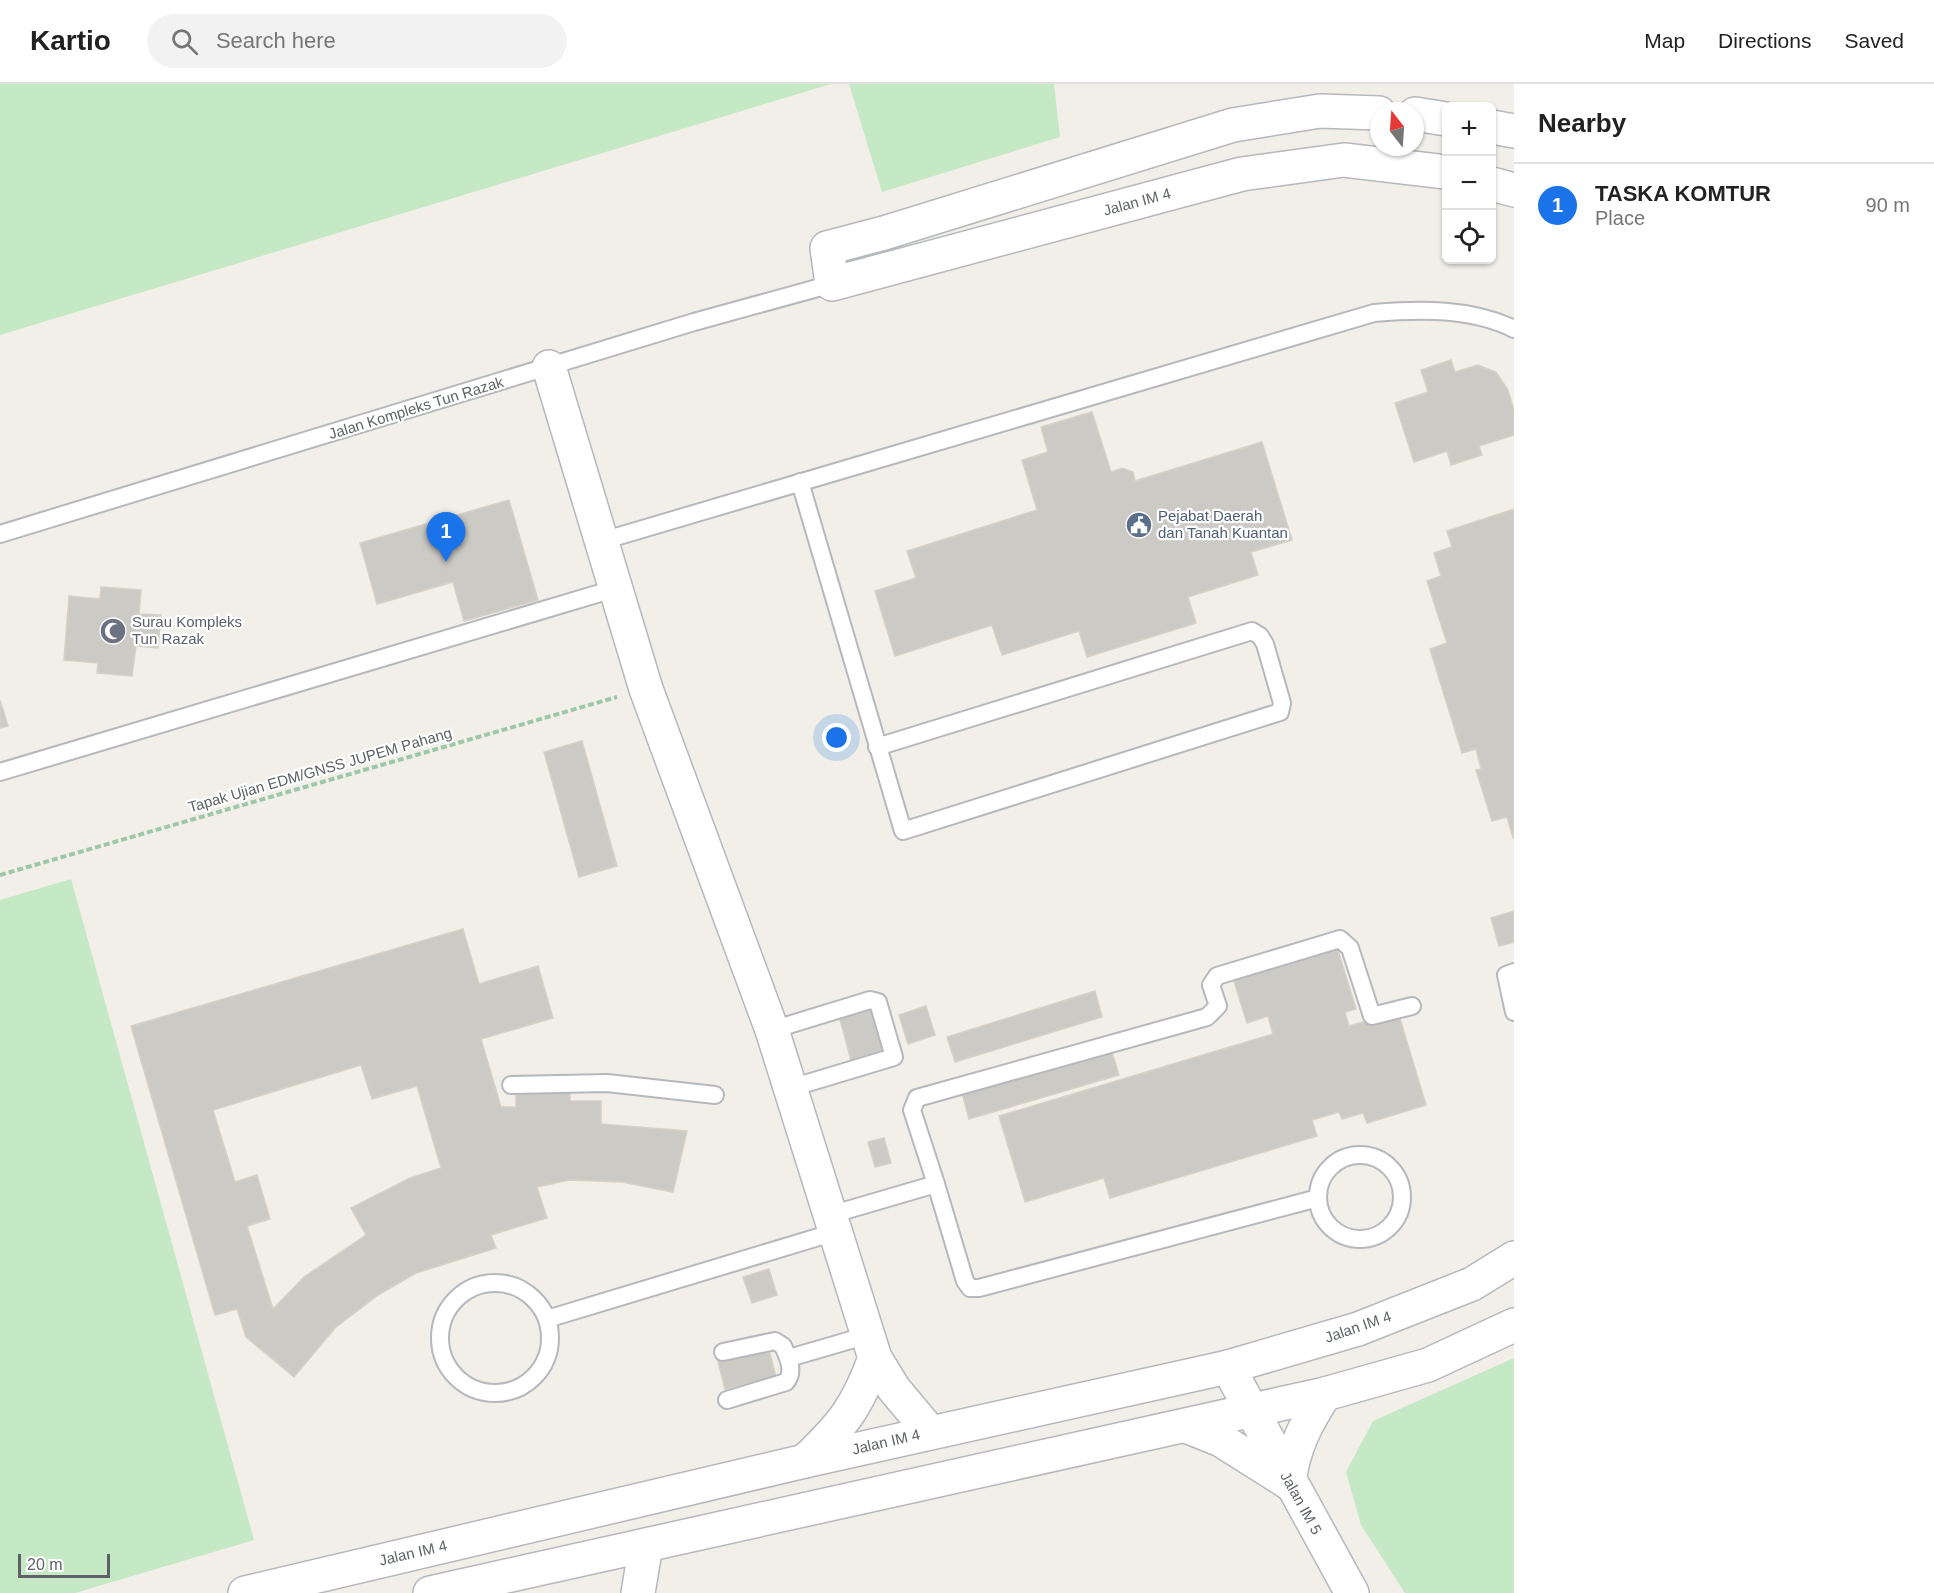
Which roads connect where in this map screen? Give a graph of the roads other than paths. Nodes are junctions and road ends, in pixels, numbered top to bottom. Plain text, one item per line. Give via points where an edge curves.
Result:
1 (1370, 113) edge
2 (1424, 115) edge
3 (1442, 118) edge
4 (1496, 128) edge
5 (1514, 131) edge
6 (1442, 172) edge
7 (1496, 185) edge
8 (1514, 190) edge
9 (832, 284) junction
10 (1514, 329) edge
11 (549, 367) junction
12 (800, 482) junction
13 (0, 534) edge
14 (602, 541) junction
15 (617, 588) junction
16 (877, 747) junction
17 (0, 772) edge
18 (1514, 972) edge
19 (1412, 1006) dead end
20 (1514, 1012) edge
21 (772, 1030) junction
22 (511, 1086) dead end
23 (790, 1088) junction
24 (716, 1095) dead end
25 (936, 1184) junction
26 (1318, 1198) junction
27 (832, 1223) junction
28 (1514, 1258) edge
29 (547, 1319) junction
30 (1514, 1325) edge
31 (871, 1347) junction
32 (723, 1352) dead end
33 (789, 1358) junction
34 (1227, 1367) junction
35 (1325, 1394) junction
36 (728, 1400) dead end
37 (1251, 1412) junction
38 (1186, 1426) junction
39 (930, 1432) junction
40 (805, 1461) junction
41 (1289, 1483) junction
42 (646, 1545) junction
43 (320, 1584) edge
44 (245, 1593) edge
45 (430, 1593) edge
46 (638, 1593) edge
47 (1352, 1593) edge

1 - 9 street via 1320,111 1233,125 827,248
2 - 3 street
4 - 5 street
6 - 9 street, Jalan IM 4 via 1344,160 1242,174
7 - 8 street
9 - 11 lane, Jalan Kompleks Tun Razak
10 - 12 lane via 1427,309 1374,313
11 - 13 lane, Jalan Kompleks Tun Razak
11 - 14 street
12 - 14 lane
12 - 16 lane
14 - 15 street
15 - 17 lane
15 - 21 street via 646,688
16 - 16 lane via 903,831 1280,712 1282,703 1265,644 1252,632
18 - 20 lane via 1506,975 1505,981
19 - 25 lane via 1372,1016 1350,948 1340,939 1217,976 1211,985 1218,1006 1207,1017 917,1098 912,1110
21 - 23 street
21 - 23 lane via 870,1000 878,1002 894,1057
22 - 24 lane via 607,1083
23 - 27 street
25 - 26 lane via 970,1288
25 - 27 lane
26 - 26 lane via 1319,1184 1335,1163 1360,1154 1390,1166 1401,1183 1403,1196 1391,1226 1374,1237 1361,1239 1348,1237 1326,1222
27 - 29 lane
27 - 31 street
28 - 34 street, Jalan IM 4 via 1472,1284 1358,1329
29 - 29 lane via 550,1346 546,1361 526,1385 512,1391 496,1394 466,1386 445,1362 440,1340 444,1317 452,1303 478,1286 510,1285 524,1291
30 - 35 street via 1428,1365
31 - 33 lane
31 - 39 street via 894,1389
31 - 40 street via 863,1391 850,1414
32 - 33 lane via 775,1341
33 - 36 lane via 790,1377 786,1383
34 - 37 street, Jalan IM 5
34 - 39 street, Jalan IM 4
35 - 37 street
35 - 41 street via 1292,1456
37 - 38 street
37 - 41 street, Jalan IM 5
38 - 41 street via 1221,1440
38 - 42 street
39 - 40 street, Jalan IM 4
40 - 43 street, Jalan IM 4
41 - 47 street, Jalan IM 5
42 - 45 street
42 - 46 street
43 - 44 street, Jalan IM 4

